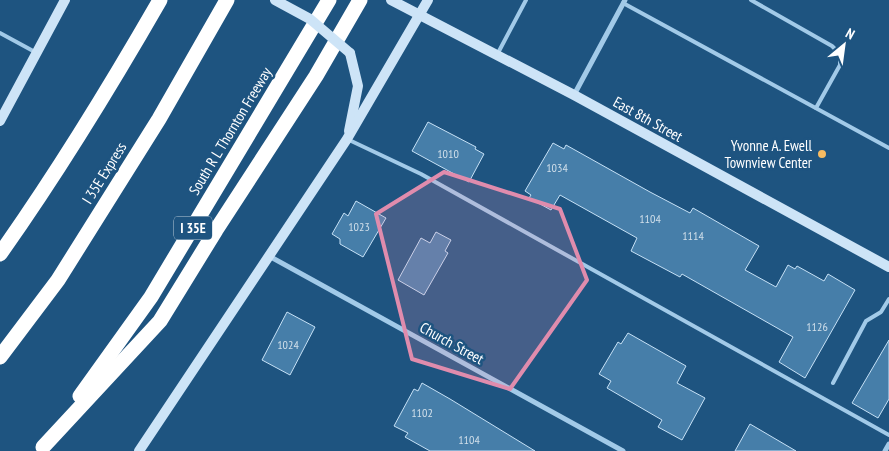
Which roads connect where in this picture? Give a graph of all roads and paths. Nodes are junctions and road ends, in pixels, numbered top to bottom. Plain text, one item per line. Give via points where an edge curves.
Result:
1 (65, 0) edge
2 (160, 0) edge
3 (226, 0) edge
4 (275, 0) edge
5 (330, 0) edge
6 (360, 0) edge
7 (391, 0) edge
8 (428, 0) edge
9 (526, 0) edge
10 (751, 0) edge
11 (624, 1) edge
12 (420, 16) junction
13 (0, 33) edge
14 (37, 53) junction
15 (497, 56) junction
16 (574, 95) junction
17 (816, 108) junction
18 (1, 119) edge
19 (347, 139) junction
20 (889, 148) edge
21 (0, 254) edge
22 (268, 256) junction
23 (889, 268) edge
24 (889, 299) edge
25 (0, 357) edge
26 (834, 382) dead end
27 (889, 435) edge
28 (889, 444) edge
29 (41, 449) edge
30 (139, 451) edge
31 (623, 451) edge
32 (885, 451) edge

1 - 14 main road
2 - 21 highway via 117,76
3 - 25 highway, I 35E Express via 159,119 58,280
4 - 19 main road, bridge via 310,19 350,53 358,86
5 - 29 highway, South R L Thornton Freeway / I 35E via 151,297
6 - 29 highway via 316,76 160,322
7 - 12 main road, East 8th Street
8 - 12 main road
9 - 15 lane
10 - 17 lane via 832,46 840,54 840,65
11 - 16 street
11 - 17 lane
12 - 15 main road, East 8th Street
12 - 19 main road
13 - 14 lane
14 - 18 main road
15 - 16 main road, East 8th Street
16 - 23 main road, East 8th Street
17 - 20 lane
19 - 22 main road
19 - 27 lane via 421,174
22 - 30 main road
22 - 31 street, Church Street
24 - 26 lane via 881,312 866,321
28 - 32 street

